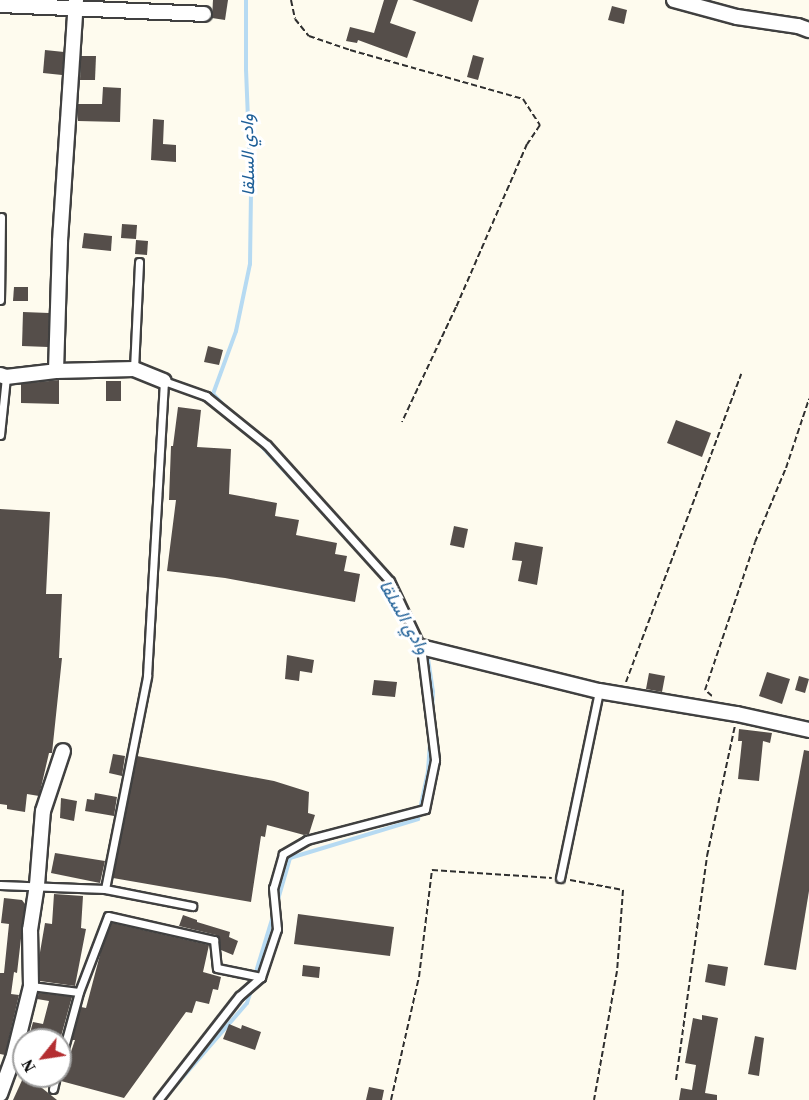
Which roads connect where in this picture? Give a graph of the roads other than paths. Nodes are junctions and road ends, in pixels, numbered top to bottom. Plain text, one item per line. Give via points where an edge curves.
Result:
1 (674, 0) edge
2 (76, 4) edge
3 (0, 5) edge
4 (204, 14) dead end
5 (809, 30) edge
6 (1, 217) edge
7 (139, 262) dead end
8 (0, 300) edge
9 (134, 369) junction
10 (56, 371) junction
11 (3, 376) edge
12 (164, 381) junction
13 (0, 435) edge
14 (421, 647) junction
15 (599, 691) junction
16 (809, 730) edge
17 (63, 751) dead end
18 (560, 878) road end
19 (0, 885) edge
20 (37, 885) junction
21 (105, 889) junction
22 (192, 906) dead end
23 (261, 976) junction
24 (31, 986) junction
25 (79, 992) junction
26 (69, 1028) edge
27 (0, 1094) edge
28 (158, 1100) edge

1 - 5 street
2 - 3 street
2 - 4 street
2 - 10 street via 60,241
6 - 8 lane
7 - 9 lane
9 - 10 street
9 - 12 street
10 - 11 street
11 - 13 lane
12 - 14 lane via 206,396 267,445 390,581
12 - 21 lane via 147,676
14 - 15 street
14 - 23 lane via 435,760 424,809 307,840 283,854 273,888 277,929
15 - 16 street
15 - 18 lane
17 - 20 street via 43,812
19 - 20 lane
20 - 21 lane
20 - 24 street via 30,930
21 - 22 lane
23 - 25 lane via 217,968 214,940 108,916
23 - 28 lane via 239,996
24 - 25 lane
24 - 27 street
25 - 26 lane

